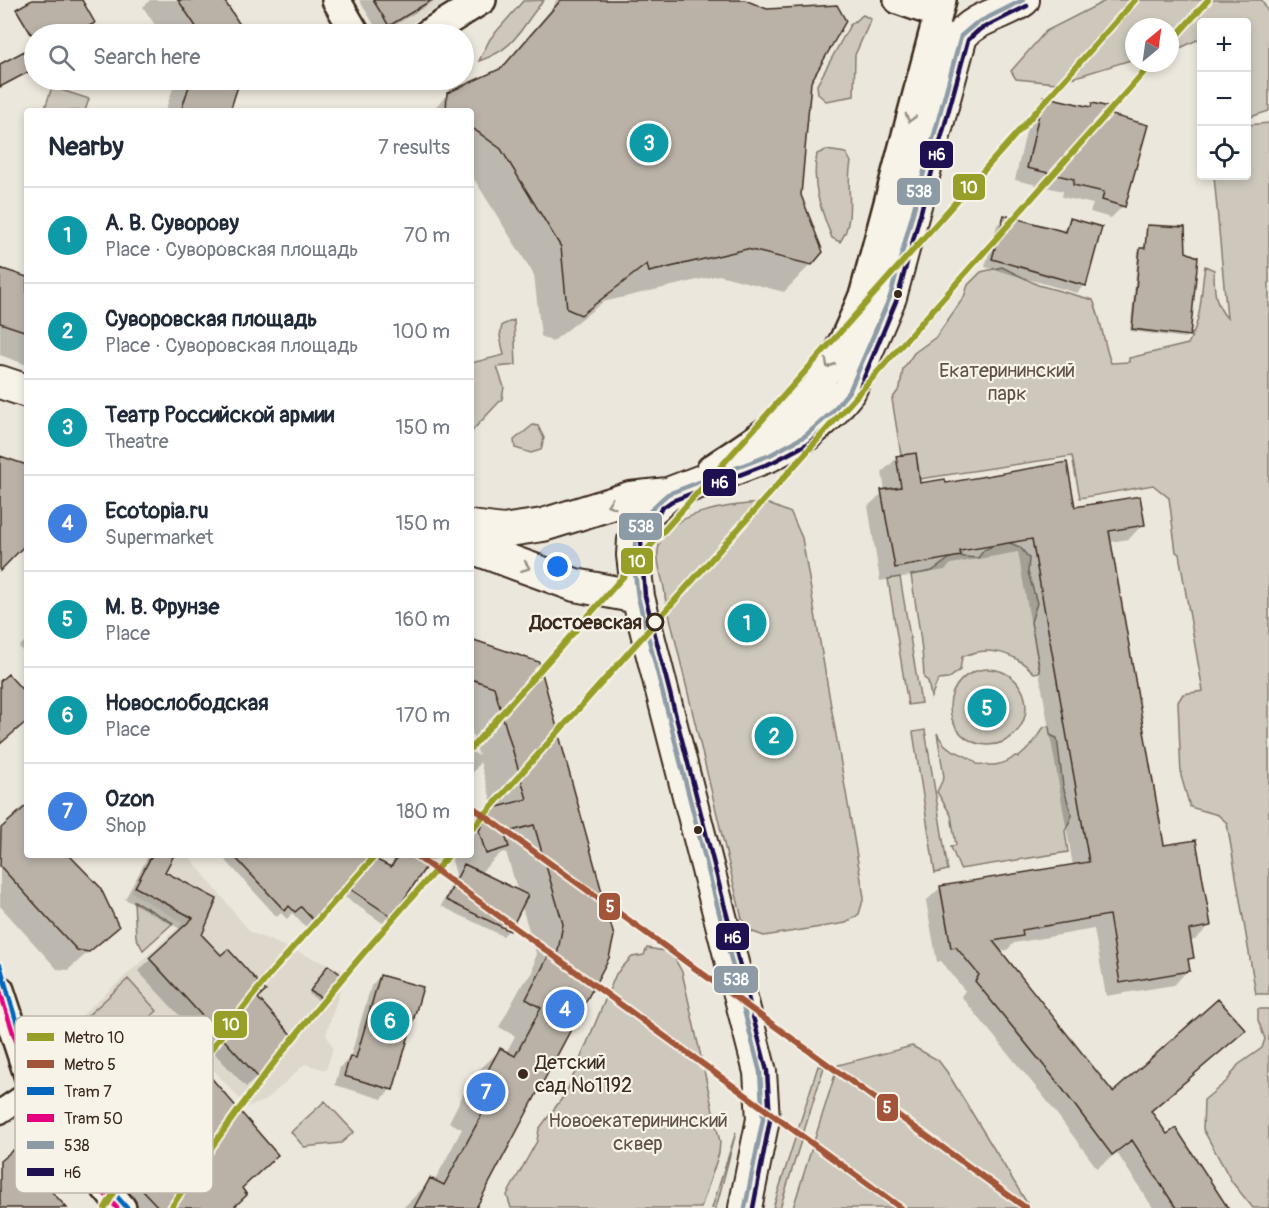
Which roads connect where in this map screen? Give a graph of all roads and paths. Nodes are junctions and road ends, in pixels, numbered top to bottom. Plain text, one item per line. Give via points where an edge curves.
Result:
1 (336, 0) edge
2 (482, 0) edge
3 (898, 0) edge
4 (1023, 0) edge
5 (940, 7) edge
6 (350, 24) edge
7 (443, 24) edge
8 (877, 295) junction
9 (0, 382) edge
10 (24, 390) edge
11 (669, 494) junction
12 (474, 527) edge
13 (474, 548) edge
14 (638, 597) junction
15 (0, 990) edge
16 (15, 1035) edge
17 (15, 1102) edge
18 (0, 1112) edge
19 (110, 1193) edge
20 (122, 1208) edge
21 (745, 1208) edge

1 - 6 street
2 - 7 street
3 - 5 street
4 - 8 main road via 975,22 961,36
5 -> 8 street
8 -> 11 street via 807,396 757,438
8 - 11 main road via 850,390 831,413 805,436 770,455
9 - 10 main road
11 -> 12 main road via 630,498 543,525 503,531
11 - 14 main road via 648,512 634,540
13 -> 14 main road via 575,585
14 - 21 main road via 760,1072 762,1134
15 - 16 street
17 - 18 street
19 - 20 street

